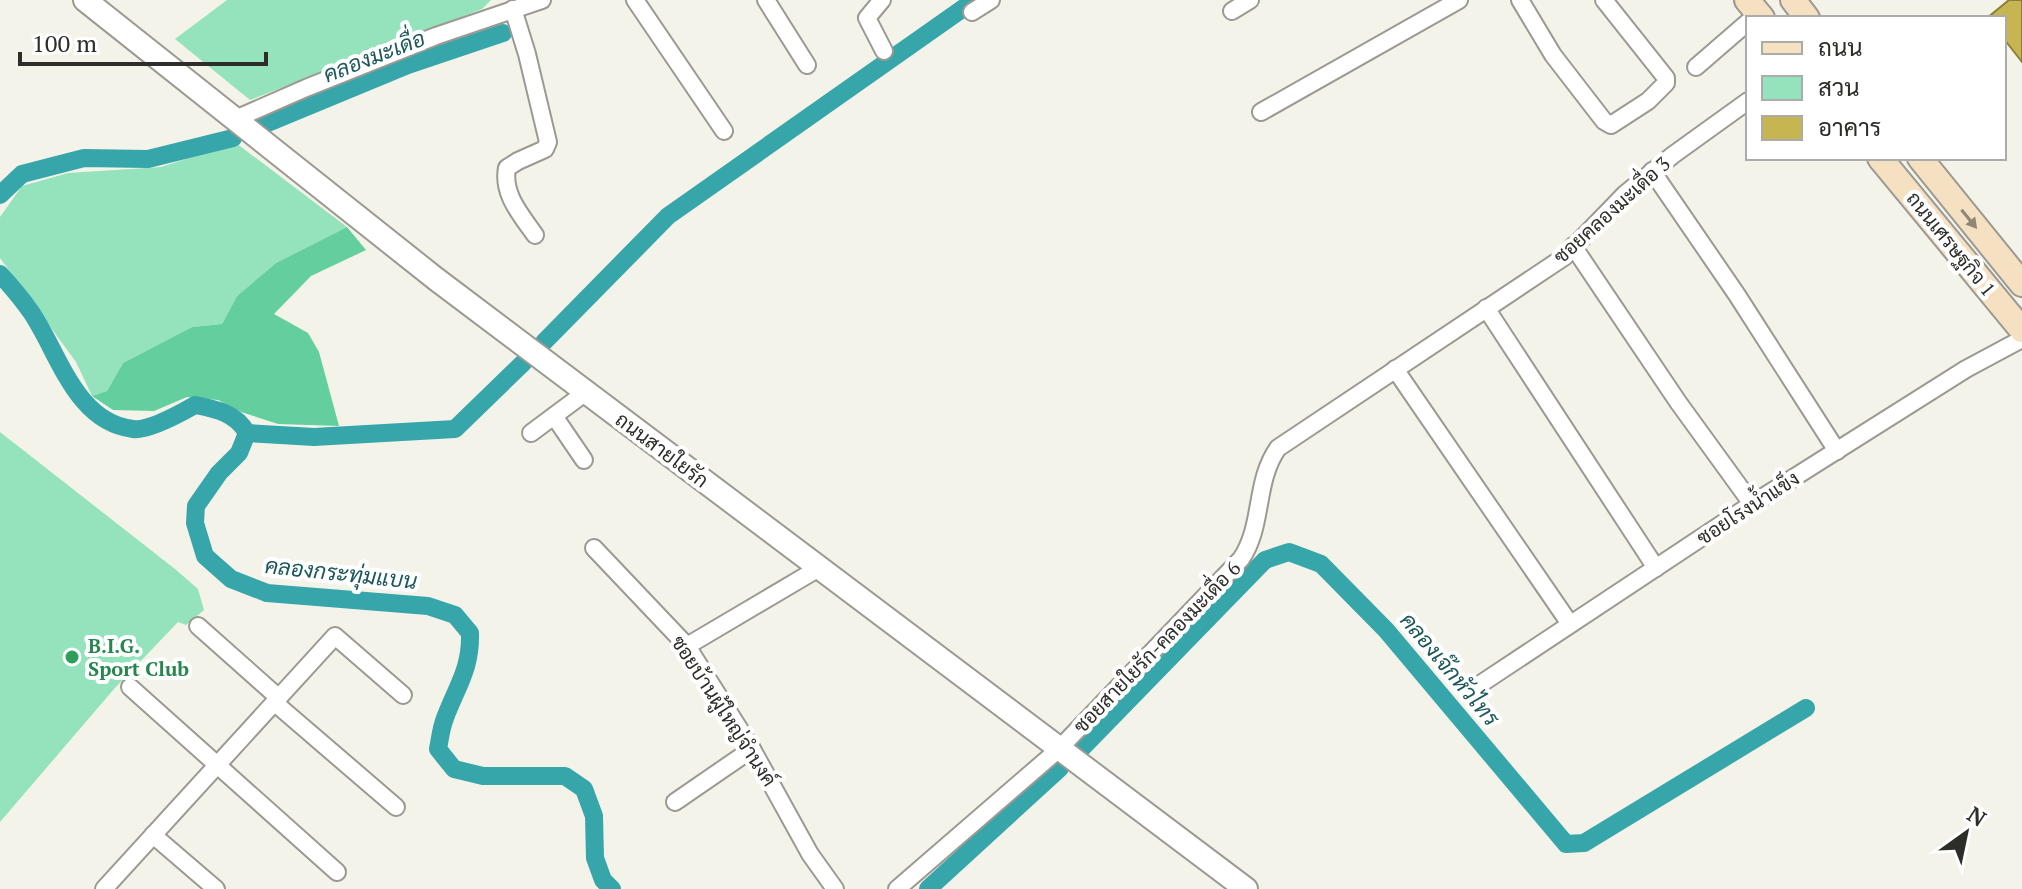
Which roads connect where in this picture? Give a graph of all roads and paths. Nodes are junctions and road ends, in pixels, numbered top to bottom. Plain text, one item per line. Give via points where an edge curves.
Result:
1 (85, 0) edge
2 (542, 0) edge
3 (635, 0) edge
4 (766, 0) edge
5 (882, 0) edge
6 (991, 0) edge
7 (1250, 0) edge
8 (1459, 0) edge
9 (1520, 0) edge
10 (1604, 0) edge
11 (1793, 0) edge
12 (513, 9) junction
13 (1232, 11) dead end
14 (972, 12) dead end
15 (1805, 16) edge
16 (1746, 21) edge
17 (884, 51) dead end
18 (807, 65) dead end
19 (1696, 67) dead end
20 (1746, 102) edge
21 (1261, 112) dead end
22 (233, 120) junction
23 (724, 131) dead end
24 (1882, 160) edge
25 (1922, 160) edge
26 (1652, 171) junction
27 (535, 235) dead end
28 (1573, 246) junction
29 (2022, 284) edge
30 (1486, 308) junction
31 (2022, 330) edge
32 (2022, 339) edge
33 (1395, 369) junction
34 (586, 392) junction
35 (554, 416) junction
36 (531, 433) dead end
37 (1837, 451) junction
38 (584, 460) dead end
39 (1752, 504) junction
40 (594, 548) dead end
41 (819, 568) junction
42 (1656, 568) junction
43 (1570, 624) junction
44 (198, 626) dead end
45 (687, 646) junction
46 (1479, 685) dead end
47 (130, 687) dead end
48 (403, 695) dead end
49 (277, 700) junction
50 (752, 749) junction
51 (1059, 749) junction
52 (219, 764) junction
53 (675, 802) dead end
54 (396, 807) dead end
55 (153, 835) junction
56 (337, 872) dead end
57 (104, 889) edge
58 (216, 889) edge
59 (835, 889) edge
60 (897, 889) edge
61 (1246, 889) edge

1 - 22 street, ถนนสายใยรัก
2 - 12 street
3 - 23 street
4 - 18 street
5 - 17 street via 867,18
6 - 14 street
7 - 13 street
8 - 21 street
9 - 10 street via 1553,55 1611,125 1648,101 1666,78
11 - 15 main road
12 - 22 street
12 - 27 street via 548,142 545,149 507,168 506,177 511,200
16 - 19 street
20 - 26 street, ซอยคลองมะเดื่อ 3
22 - 34 street, ถนนสายใยรัก
24 - 31 main road, ถนนเศรษฐกิจ 1
25 -> 29 main road, ถนนเศรษฐกิจ 1
26 - 28 street, ซอยคลองมะเดื่อ 3
26 - 37 street
28 - 30 street, ซอยคลองมะเดื่อ 3
28 - 39 street
30 - 33 street, ซอยคลองมะเดื่อ 3
30 - 42 street
32 - 37 street, ซอยโรงน้ำแข็ง
33 - 43 street
33 - 51 street, ซอยสายใยรัก-คลองมะเดื่อ 6 via 1278,448 1268,462 1255,534 1241,559
34 - 35 street
34 - 41 street, ถนนสายใยรัก
35 - 36 street
35 - 38 street
37 - 39 street, ซอยโรงน้ำแข็ง
39 - 42 street, ซอยโรงน้ำแข็ง
40 - 45 street, ซอยบ้านผู้ใหญ่จำนงค์
41 - 45 street
41 - 51 street, ถนนสายใยรัก
42 - 43 street, ซอยโรงน้ำแข็ง
43 - 46 street, ซอยโรงน้ำแข็ง
44 - 49 street
45 - 50 street, ซอยบ้านผู้ใหญ่จำนงค์
47 - 52 street
48 - 49 street via 335,636
49 - 52 street
49 - 54 street
50 - 53 street
50 - 59 street, ซอยบ้านผู้ใหญ่จำนงค์
51 - 60 street
51 - 61 street, ถนนสายใยรัก
52 - 55 street
52 - 56 street
55 - 57 street
55 - 58 street

